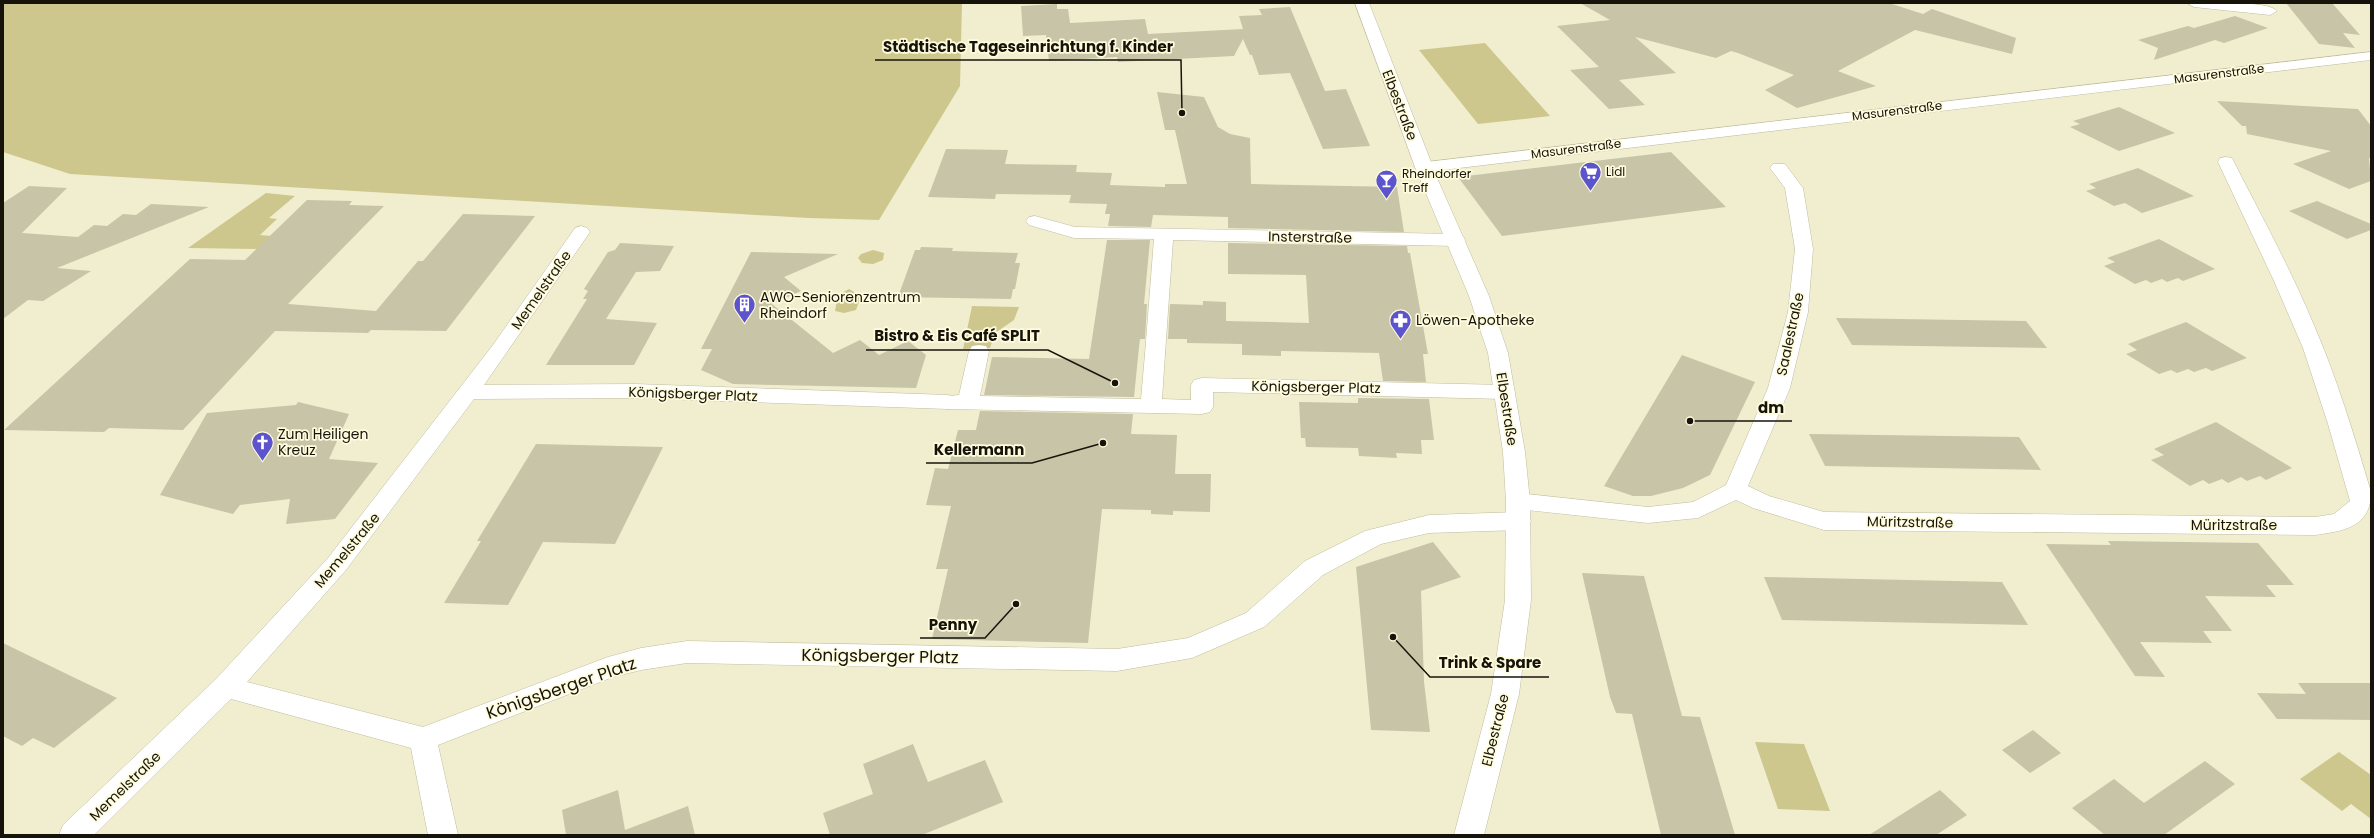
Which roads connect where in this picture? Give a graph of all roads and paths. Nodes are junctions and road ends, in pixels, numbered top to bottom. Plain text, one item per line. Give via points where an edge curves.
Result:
1 (1362, 3) edge
2 (2194, 3) edge
3 (2270, 11) dead end
4 (2371, 56) edge
5 (2226, 162) dead end
6 (1424, 167) junction
7 (1779, 168) dead end
8 (1035, 221) dead end
9 (581, 232) dead end
10 (1164, 234) junction
11 (1456, 240) junction
12 (979, 351) dead end
13 (467, 392) junction
14 (1504, 392) junction
15 (958, 402) junction
16 (1151, 406) junction
17 (1736, 490) junction
18 (1519, 511) junction
19 (226, 687) junction
20 (423, 739) junction
21 (74, 835) edge
22 (443, 835) edge
23 (1469, 835) edge

1 - 6 street, Elbestraße
2 - 3 street
4 - 6 street, Masurenstraße
5 - 17 street, Müritzstraße via 2264,237 2312,348 2348,452 2362,502 2355,514 2338,523 2315,526 1824,521 1761,502
6 - 11 street, Elbestraße
7 - 17 street, Saalestraße via 1794,188 1804,250 1798,312 1779,388
8 - 10 street, Insterstraße via 1074,232
9 - 13 street, Memelstraße
10 - 11 street, Insterstraße
10 - 16 street
11 - 14 street, Elbestraße via 1479,296 1498,353
12 - 15 street
13 - 15 street, Königsberger Platz via 635,392
13 - 19 street, Memelstraße via 370,524
14 - 16 street, Königsberger Platz via 1202,384 1202,407
14 - 18 street, Elbestraße via 1514,452
15 - 16 street, Königsberger Platz
17 - 18 street via 1698,510 1648,515
18 - 20 street, Königsberger Platz via 1429,524 1374,537 1314,568 1255,620 1192,648 1117,660 687,652 641,659 608,668
18 - 23 street, Elbestraße via 1518,600 1505,694
19 - 20 street
19 - 21 street, Memelstraße
20 - 22 street

